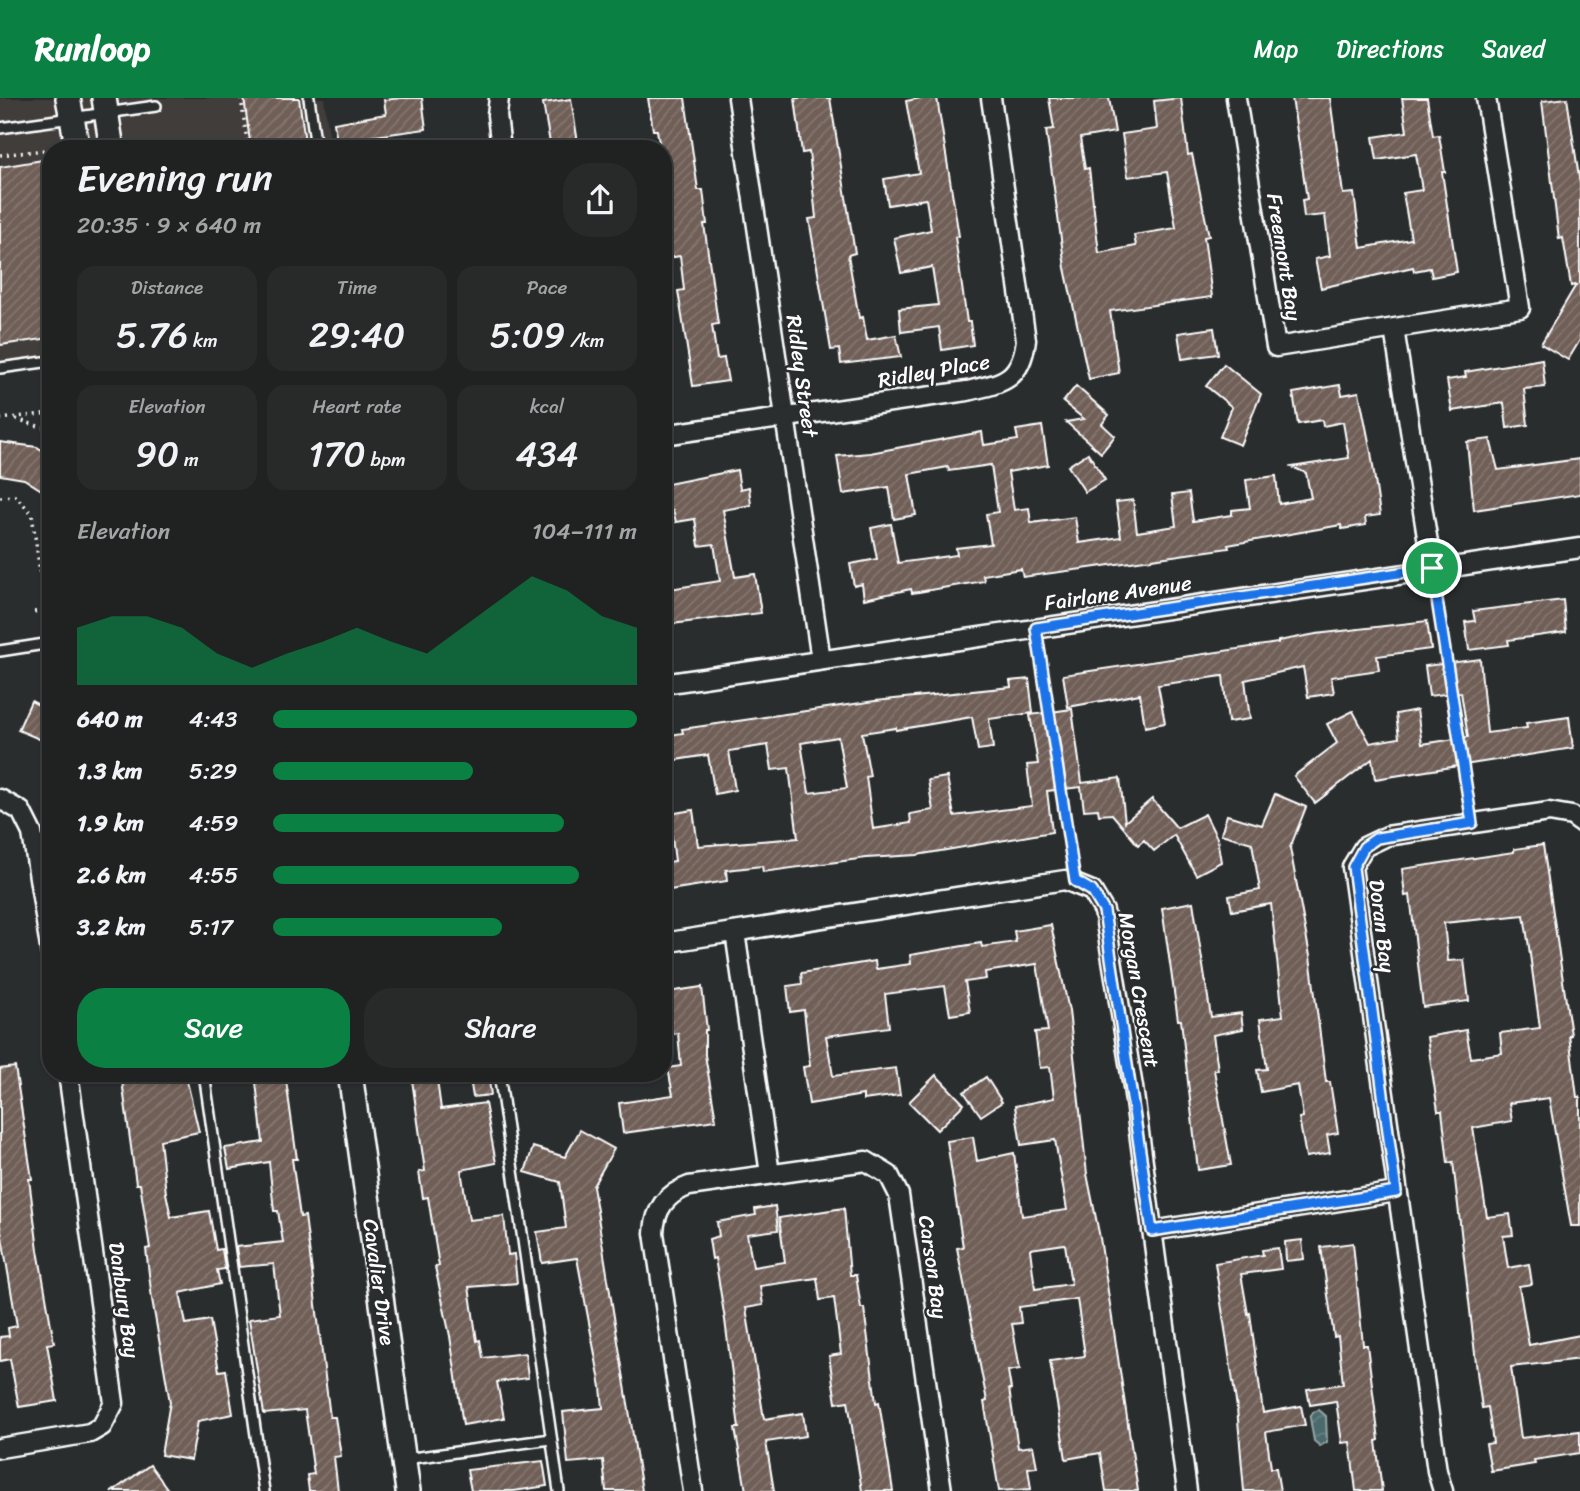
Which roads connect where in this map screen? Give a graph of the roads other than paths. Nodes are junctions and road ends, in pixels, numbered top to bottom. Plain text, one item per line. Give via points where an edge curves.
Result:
1 (309, 98) edge
2 (499, 98) edge
3 (738, 98) edge
4 (991, 98) edge
5 (1236, 98) edge
6 (1486, 98) edge
7 (105, 105) edge
8 (156, 106) dead end
9 (69, 108) edge
10 (0, 128) edge
11 (76, 140) edge
12 (111, 140) edge
13 (315, 140) edge
14 (499, 140) edge
15 (1394, 329) junction
16 (42, 361) edge
17 (0, 368) edge
18 (785, 417) junction
19 (672, 435) edge
20 (1580, 548) edge
21 (1432, 568) junction
22 (42, 644) edge
23 (0, 651) edge
24 (821, 660) junction
25 (672, 683) edge
26 (0, 799) edge
27 (1580, 821) edge
28 (42, 897) edge
29 (735, 932) junction
30 (672, 942) edge
31 (69, 1082) edge
32 (205, 1082) edge
33 (351, 1082) edge
34 (500, 1082) edge
35 (770, 1174) junction
36 (1396, 1192) junction
37 (1152, 1231) junction
38 (551, 1439) junction
39 (0, 1448) edge
40 (403, 1459) junction
41 (264, 1491) edge
42 (408, 1491) edge
43 (559, 1491) edge
44 (693, 1491) edge
45 (942, 1491) edge
46 (1187, 1491) edge
47 (1443, 1491) edge

1 - 13 lane
2 - 14 street
3 - 18 street, Ridley Street
4 - 18 street, Ridley Place via 1026,340 1018,370 1006,380 967,391
5 - 15 street, Freemont Bay via 1276,347
6 - 15 street, Freemont Bay via 1520,308
7 - 8 lane
7 - 9 lane
7 - 12 street
9 - 10 lane
9 - 11 street
15 - 21 street
16 - 17 lane
18 - 19 street, Ridley Place
18 - 24 street, Ridley Street
20 - 21 street, Fairlane Avenue
21 - 24 street, Fairlane Avenue
22 - 23 lane
24 - 25 street, Fairlane Avenue
26 - 28 street via 21,811 32,833
27 - 36 street, Doran Bay via 1549,812 1377,838 1364,847 1353,867
29 - 30 street
29 - 35 street
29 - 37 street, Morgan Crescent via 1065,880 1092,891 1104,911
31 - 39 street, Danbury Bay via 114,1404 102,1426 90,1433
32 - 41 lane
33 - 40 street, Cavalier Drive
34 - 38 lane
35 - 44 street, Carson Bay via 680,1189 664,1201 655,1221
35 - 45 street, Carson Bay via 866,1161 894,1180 908,1246
36 - 37 street
36 - 47 street, Doran Bay
37 - 46 street, Morgan Crescent
38 - 40 lane
38 - 43 lane
40 - 42 street, Cavalier Drive

